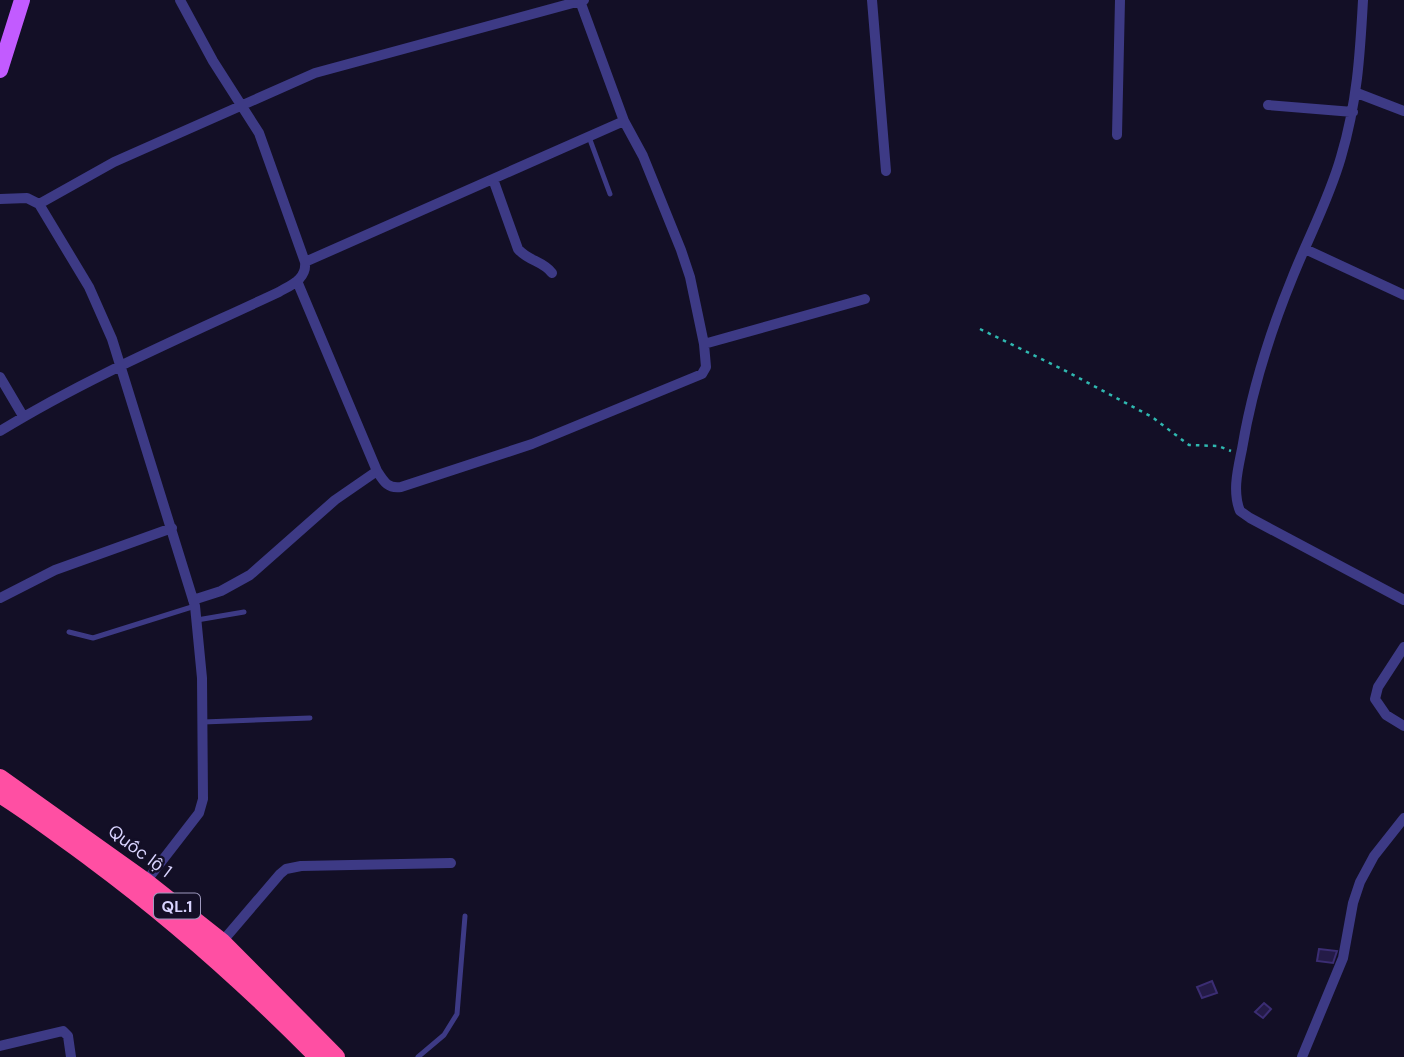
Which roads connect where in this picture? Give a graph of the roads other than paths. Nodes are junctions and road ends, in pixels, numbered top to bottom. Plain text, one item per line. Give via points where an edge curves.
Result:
1 (22, 0) edge
2 (180, 0) edge
3 (872, 0) edge
4 (1120, 0) edge
5 (1363, 0) edge
6 (580, 1) edge
7 (0, 69) edge
8 (1357, 93) junction
9 (1268, 105) dead end
10 (241, 106) junction
11 (1404, 111) edge
12 (1353, 112) junction
13 (624, 121) junction
14 (1117, 135) dead end
15 (589, 137) junction
16 (886, 171) dead end
17 (493, 179) junction
18 (610, 194) dead end
19 (0, 199) edge
20 (39, 204) junction
21 (1305, 249) junction
22 (305, 262) junction
23 (552, 274) dead end
24 (297, 281) junction
25 (1404, 295) edge
26 (865, 299) dead end
27 (704, 344) junction
28 (121, 367) junction
29 (0, 377) edge
30 (23, 416) junction
31 (0, 431) edge
32 (377, 471) junction
33 (172, 528) junction
34 (0, 598) edge
35 (1404, 600) edge
36 (194, 603) junction
37 (244, 612) dead end
38 (197, 620) junction
39 (69, 632) dead end
40 (1404, 646) edge
41 (310, 718) dead end
42 (203, 722) junction
43 (1404, 726) edge
44 (0, 778) edge
45 (0, 794) edge
46 (1404, 818) edge
47 (451, 863) dead end
48 (142, 887) junction
49 (465, 916) dead end
50 (216, 948) junction
51 (0, 1046) edge
52 (71, 1057) edge
53 (318, 1057) edge
54 (336, 1057) edge
55 (418, 1057) edge
56 (1302, 1057) edge

1 - 7 main road
2 - 10 street
3 - 16 street
4 - 14 street
5 - 8 street
6 - 10 street via 336,66
6 - 13 street
8 - 11 street
8 - 12 street
9 - 12 street
10 - 20 street via 95,171
10 - 22 street via 259,133
12 - 21 street via 1332,185
13 - 15 street
13 - 27 street via 681,250
15 - 17 street
15 - 18 lane
17 - 22 street
17 - 23 street via 518,249
19 - 20 street via 31,199
20 - 28 street via 89,287
21 - 25 street
21 - 35 street via 1255,382 1240,456 1236,493 1240,511
22 - 24 street
24 - 28 street
24 - 32 street
26 - 27 street
27 - 32 street via 706,367 702,374 489,460 401,487 387,486
28 - 30 street
28 - 33 street
29 - 30 street
30 - 31 street
32 - 36 street via 335,500 250,575
33 - 34 street via 47,573
33 - 36 street
36 - 38 street
36 - 39 lane via 93,638
37 - 38 lane
38 - 42 street
40 - 43 street via 1375,699 1381,710
41 - 42 lane
42 - 48 street via 202,807
44 - 48 highway, Quốc lộ 1 / QL.1
45 - 48 highway, Quốc lộ 1 / QL.1
46 - 56 street via 1360,882 1343,958
47 - 50 street via 286,869
48 - 50 highway, Quốc lộ 1 / QL.1
49 - 55 lane via 454,1021
50 - 53 highway, Quốc lộ 1 / QL.1
50 - 54 highway, Quốc lộ 1 / QL.1
51 - 52 street via 63,1031

